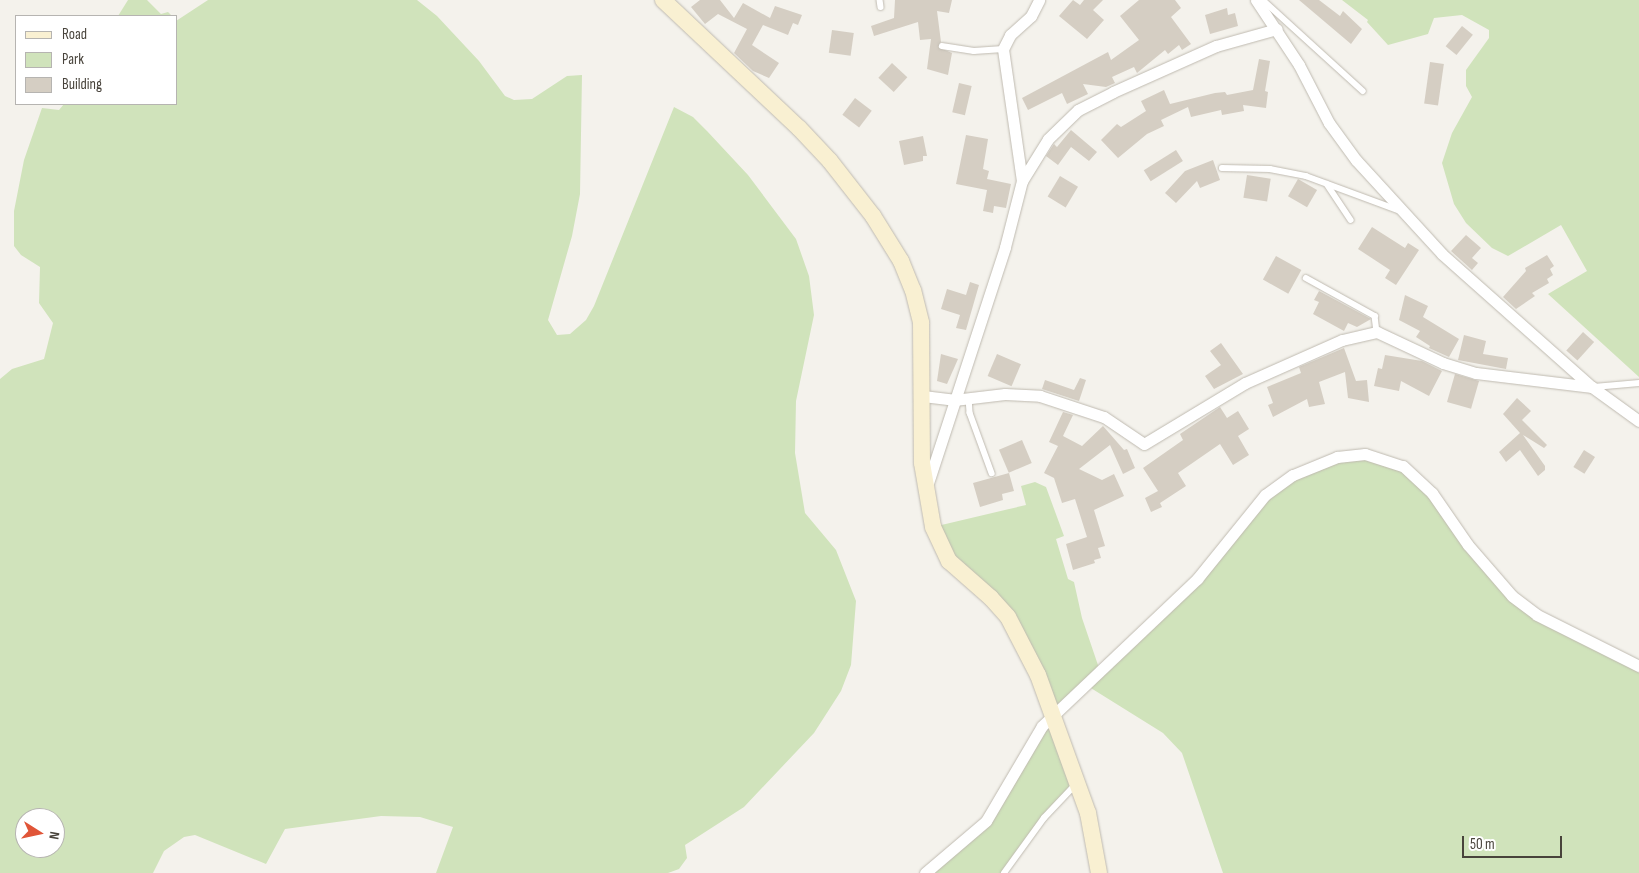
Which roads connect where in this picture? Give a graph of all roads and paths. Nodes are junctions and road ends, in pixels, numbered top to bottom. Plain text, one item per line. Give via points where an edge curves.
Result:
1 (662, 0) edge
2 (880, 0) edge
3 (1038, 0) edge
4 (1256, 0) edge
5 (1263, 0) edge
6 (881, 7) dead end
7 (1276, 29) junction
8 (942, 46) dead end
9 (1003, 49) junction
10 (1363, 91) dead end
11 (1222, 168) dead end
12 (1022, 181) junction
13 (1326, 183) junction
14 (1405, 213) junction
15 (1351, 220) dead end
16 (1306, 278) dead end
17 (1377, 332) junction
18 (1639, 383) edge
19 (1592, 387) junction
20 (923, 396) junction
21 (969, 398) junction
22 (954, 400) junction
23 (1639, 421) edge
24 (992, 473) dead end
25 (925, 492) junction
26 (1639, 666) edge
27 (1054, 714) junction
28 (1078, 782) junction
29 (925, 873) edge
30 (1004, 873) edge
31 (1099, 873) edge

1 - 20 street via 799,128 830,161 889,239 913,290 921,323
2 - 6 lane
3 - 9 street via 1031,16 1010,35
4 - 7 street
5 - 10 lane
7 - 12 street via 1216,46 1078,110 1048,139
7 - 14 street via 1343,144
8 - 9 lane
9 - 12 street
11 - 13 lane via 1288,172
12 - 22 street via 1005,247
13 - 14 lane
13 - 15 lane
14 - 19 street via 1442,254
16 - 17 lane via 1375,316
17 - 19 street via 1443,363 1476,373
17 - 21 street via 1342,340 1245,383 1144,444 1104,417 1040,396 1005,394
18 - 19 lane
19 - 23 street
20 - 22 street
20 - 25 street
21 - 22 street
21 - 24 lane via 970,413
22 - 25 street
25 - 27 street via 942,549 950,561 992,598 1008,617
26 - 27 street via 1537,615 1512,596 1415,475 1391,460 1353,454 1317,463 1265,495 1197,579
27 - 28 street
27 - 29 street via 1030,742 986,821
28 - 30 lane via 1044,818
28 - 31 street via 1088,813

